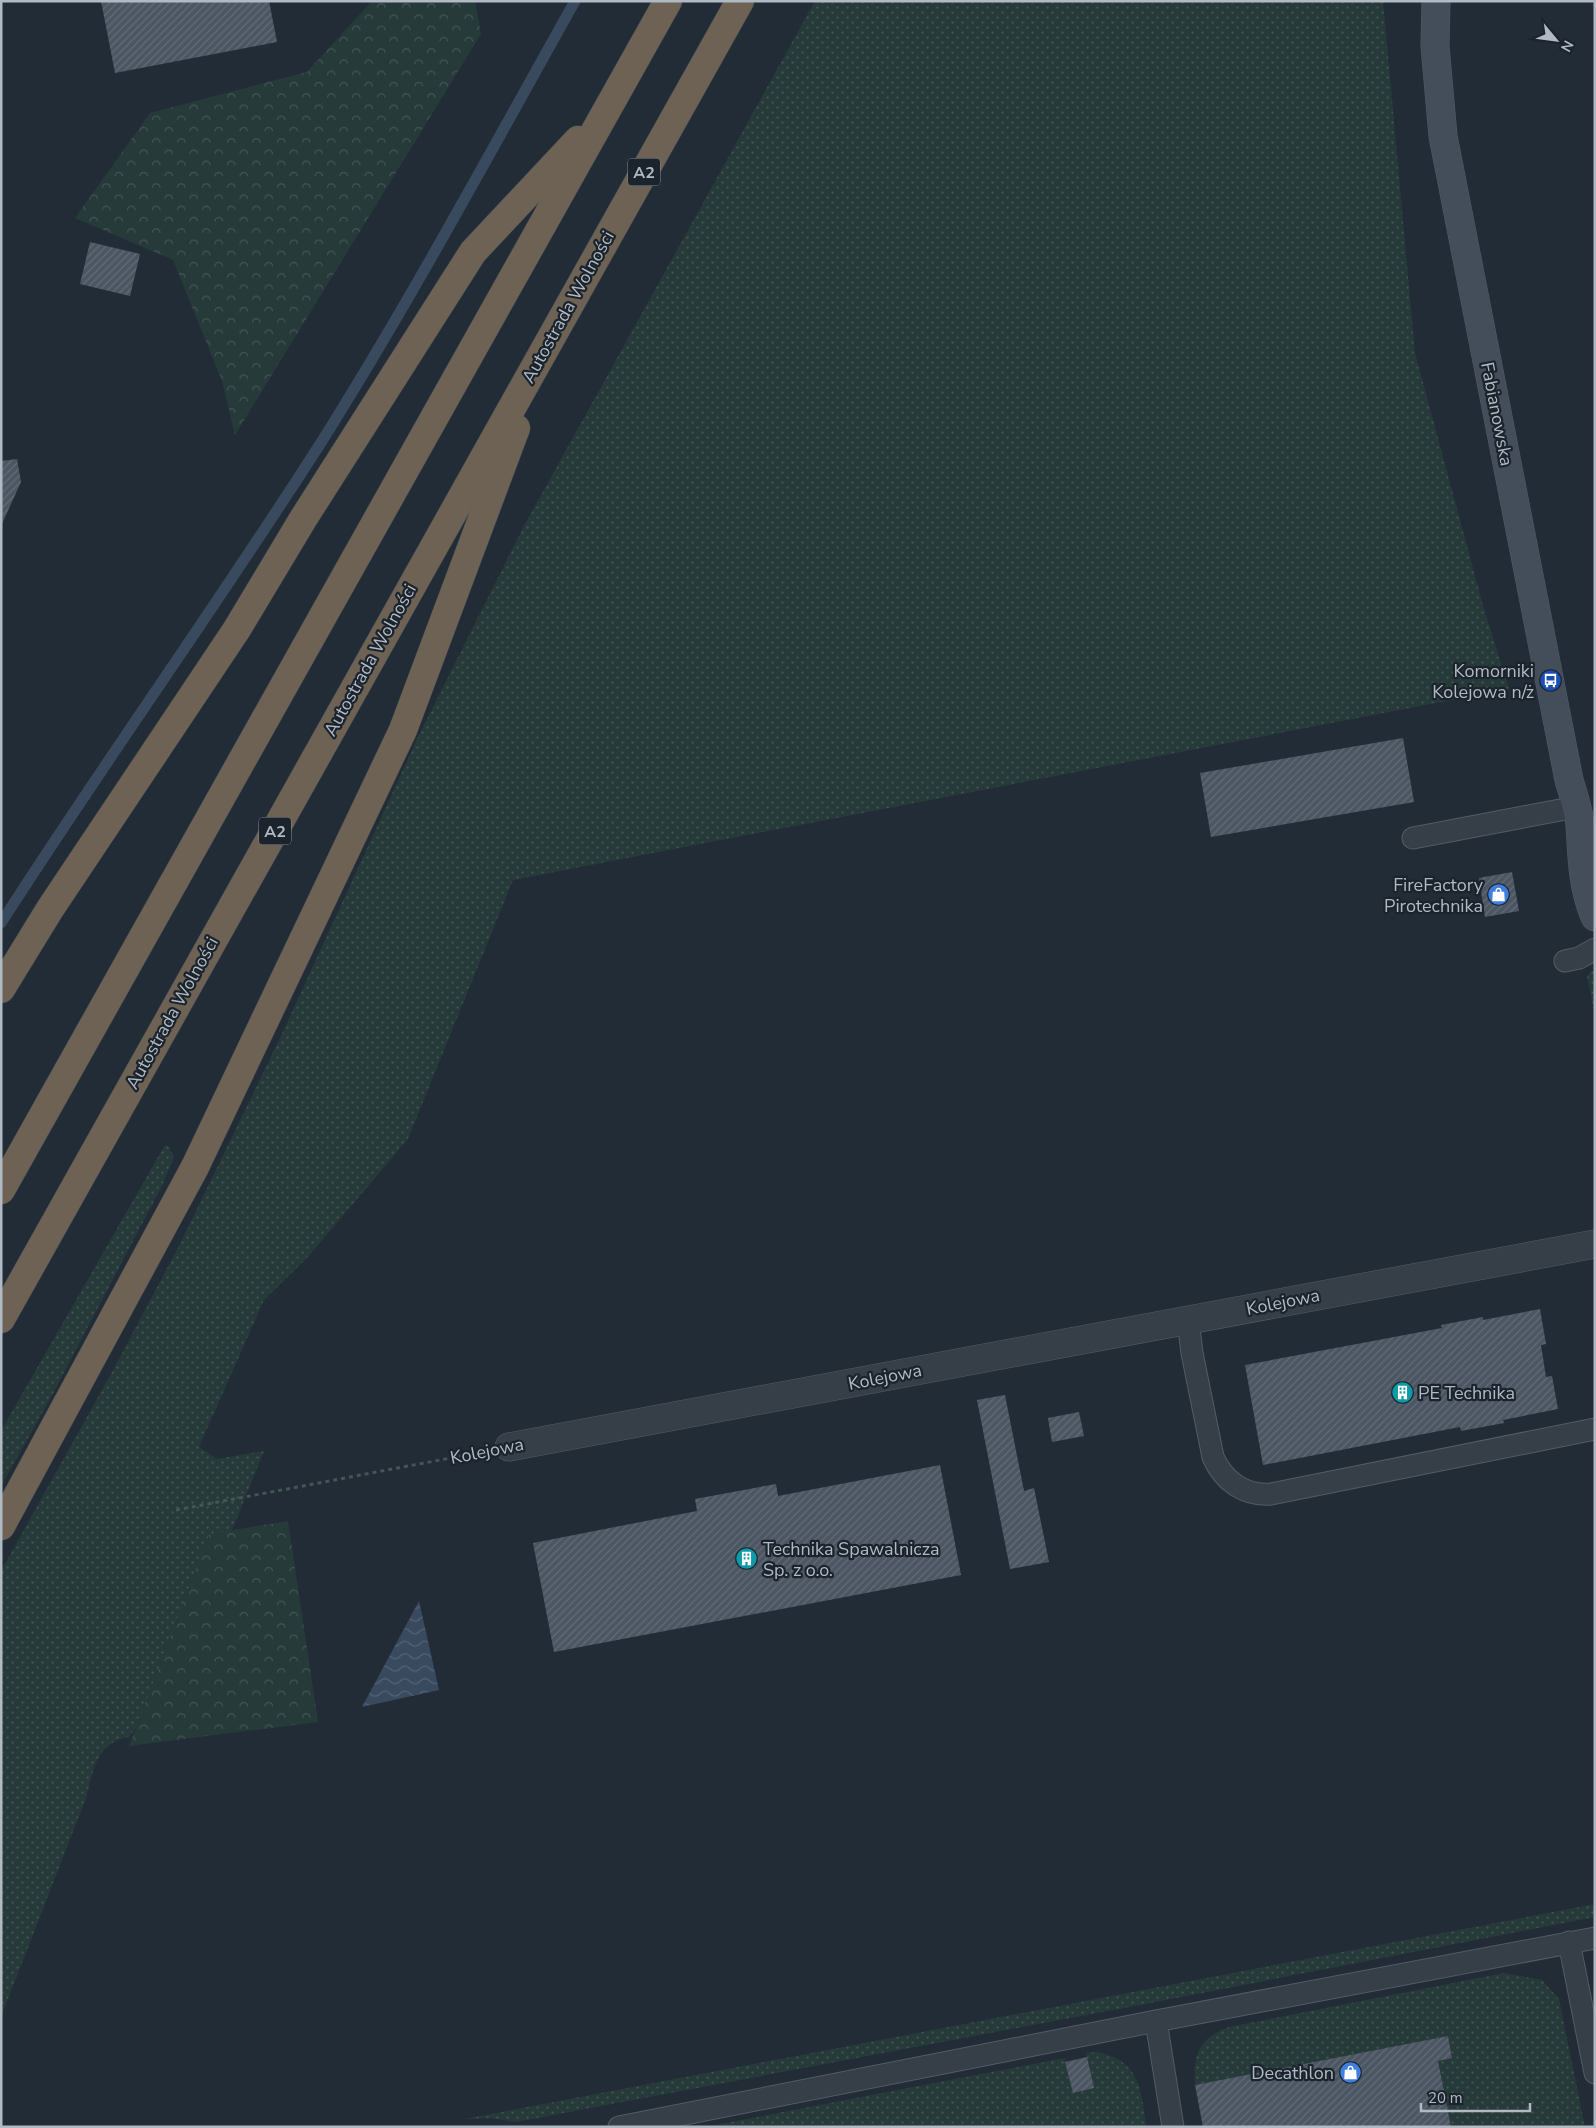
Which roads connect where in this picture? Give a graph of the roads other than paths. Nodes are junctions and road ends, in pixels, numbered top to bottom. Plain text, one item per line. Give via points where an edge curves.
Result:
1 (668, 1) edge
2 (740, 1) edge
3 (1436, 1) edge
4 (608, 108) junction
5 (548, 342) junction
6 (1578, 815) junction
7 (1413, 838) dead end
8 (1595, 848) edge
9 (1595, 916) edge
10 (1595, 949) edge
11 (1565, 961) dead end
12 (1, 989) edge
13 (1, 1190) edge
14 (1595, 1244) edge
15 (1, 1319) edge
16 (1188, 1320) junction
17 (1595, 1429) edge
18 (509, 1447) road end
19 (1, 1526) edge
20 (1595, 1938) edge
21 (1569, 1942) junction
22 (1156, 2021) junction
23 (1595, 2073) edge
24 (619, 2127) edge
25 (1173, 2127) edge

1 - 4 highway
2 - 5 highway, Autostrada Wolności / A2
3 - 6 street, Fabianowska via 1435,46 1443,136
4 - 12 highway via 473,252 237,629 50,909
4 - 13 highway
5 - 15 highway, Autostrada Wolności / A2
5 - 19 highway via 403,730 194,1166
6 - 7 lane
6 - 8 street, Fabianowska
6 - 9 street, Fabianowska via 1582,871
10 - 11 lane via 1580,958
14 - 16 street, Kolejowa
16 - 17 lane via 1213,1457 1233,1484 1251,1493 1271,1494
16 - 18 street, Kolejowa
20 - 21 lane
21 - 22 lane
21 - 23 lane
22 - 24 lane
22 - 25 lane

